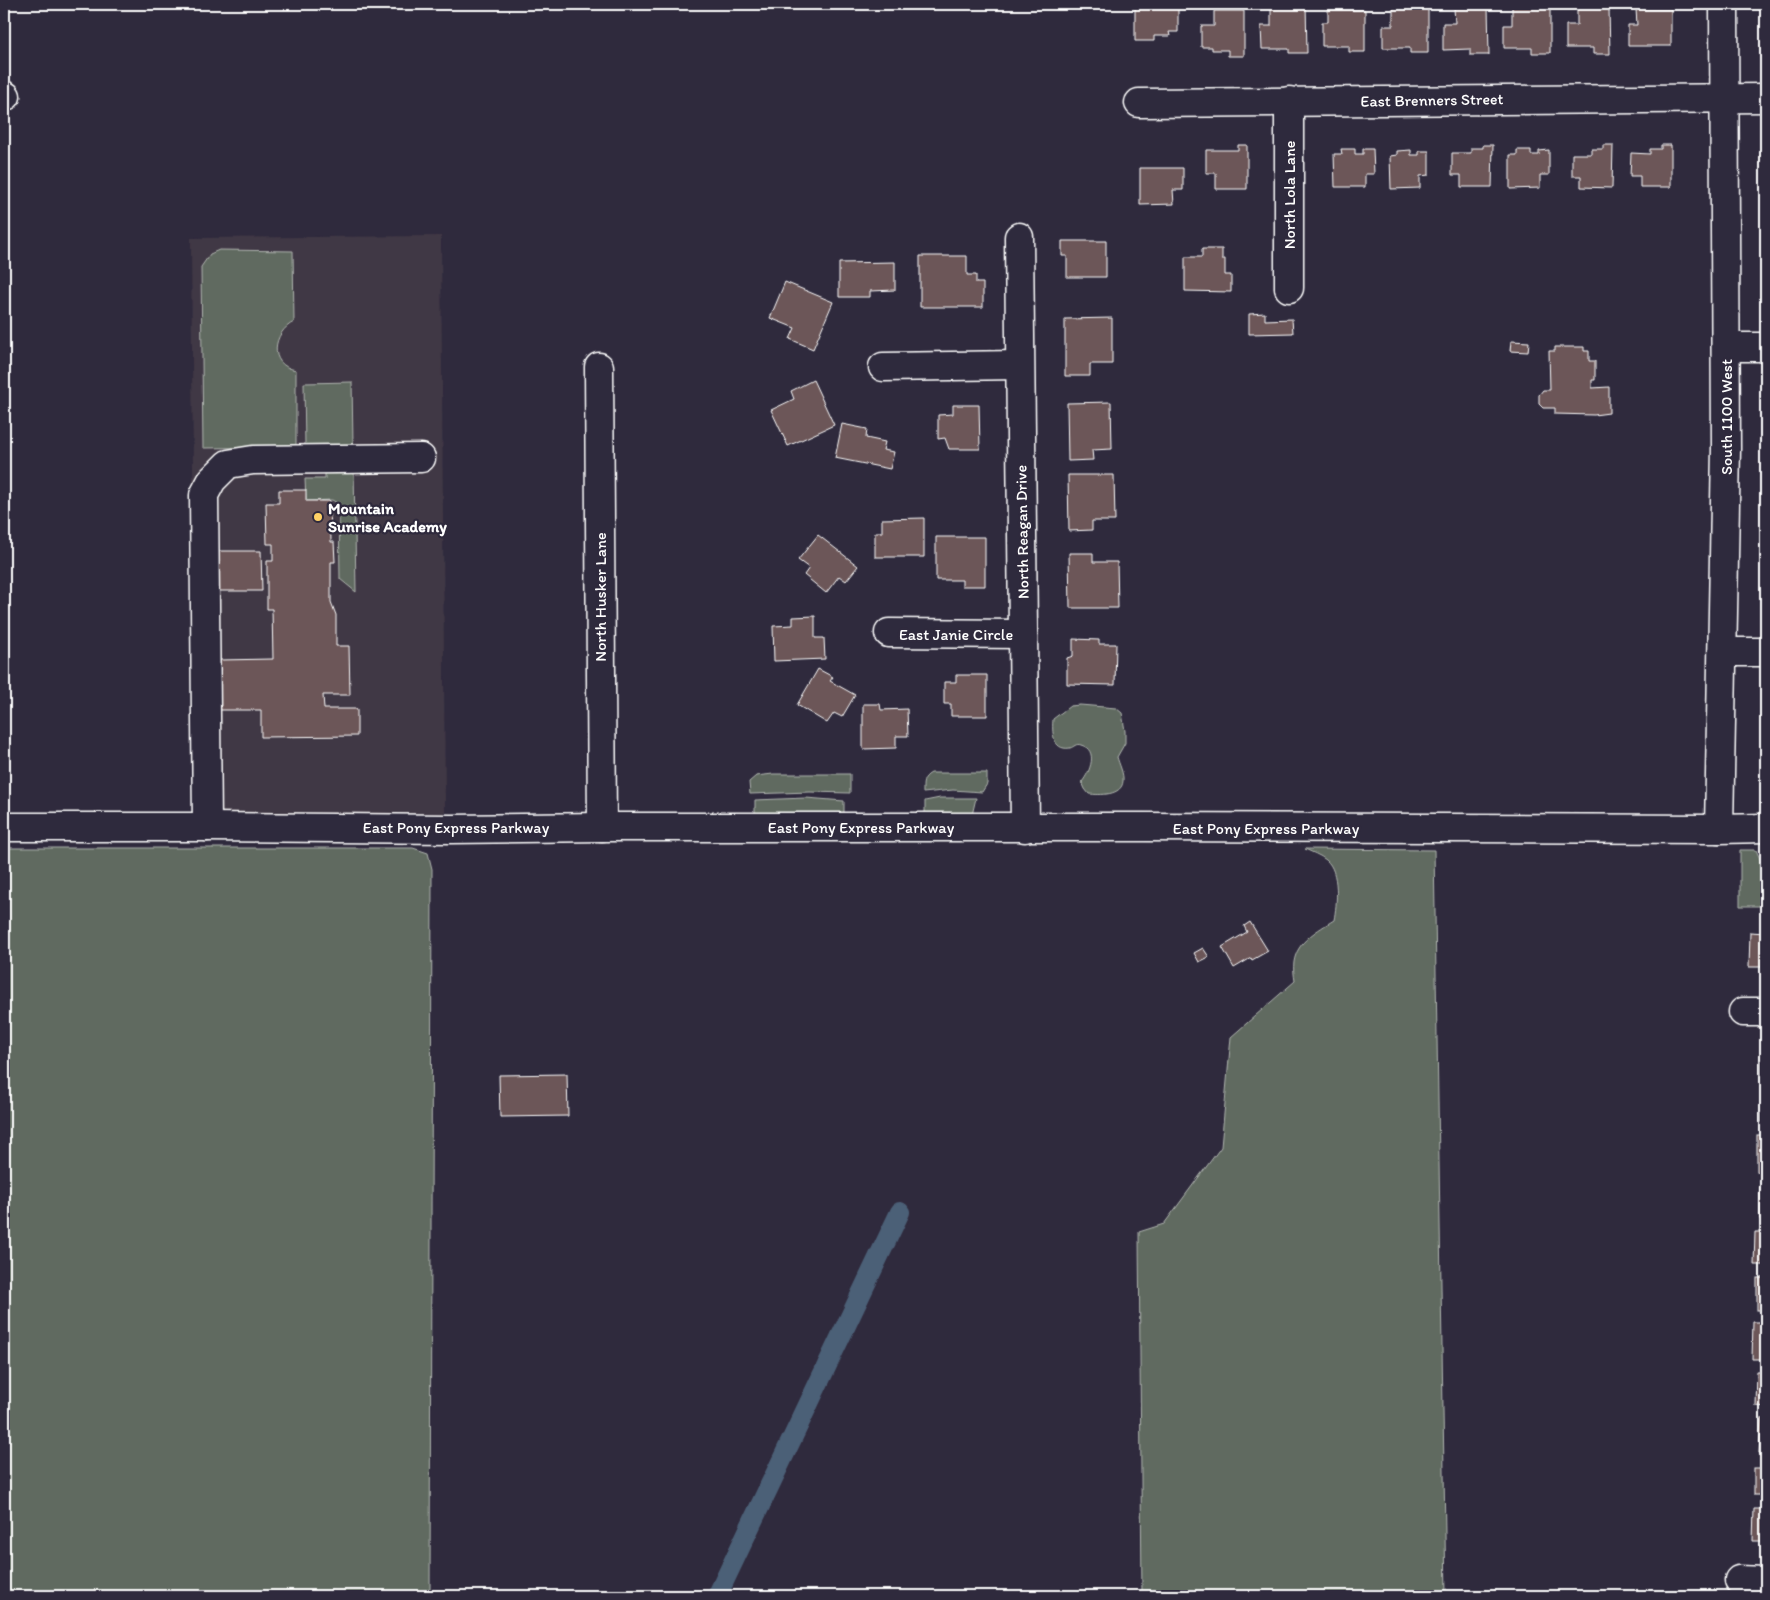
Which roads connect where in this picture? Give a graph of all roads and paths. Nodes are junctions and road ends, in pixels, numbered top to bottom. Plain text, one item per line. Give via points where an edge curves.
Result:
1 (1724, 4) edge
2 (1725, 97) junction
3 (1766, 98) edge
4 (1289, 102) junction
5 (1138, 103) dead end
6 (1019, 237) dead end
7 (1289, 288) dead end
8 (1726, 347) junction
9 (1766, 347) edge
10 (1020, 365) junction
11 (883, 366) dead end
12 (600, 368) dead end
13 (421, 458) dead end
14 (889, 634) dead end
15 (1023, 634) junction
16 (1723, 652) junction
17 (1766, 652) edge
18 (4, 827) edge
19 (208, 827) junction
20 (602, 827) junction
21 (1025, 828) junction
22 (1766, 828) edge
23 (1719, 829) junction
24 (1739, 1580) dead end
25 (1766, 1581) edge

1 - 2 street, South 1100 West
2 - 3 street, East Brenners Street
2 - 4 street, East Brenners Street
2 - 8 street, South 1100 West
4 - 5 street, East Brenners Street
4 - 7 street, North Lola Lane
6 - 10 street, North Reagan Drive
8 - 9 street
8 - 16 street, South 1100 West
10 - 11 street
10 - 15 street, North Reagan Drive
12 - 20 street, North Husker Lane
13 - 19 street via 253,460 228,464 212,480 204,495
14 - 15 street, East Janie Circle
15 - 21 street, North Reagan Drive
16 - 17 street
16 - 23 street, South 1100 West
18 - 19 street, East Pony Express Parkway
19 - 20 street, East Pony Express Parkway
20 - 21 street, East Pony Express Parkway
21 - 23 street, East Pony Express Parkway
22 - 23 street, East Pony Express Parkway
24 - 25 street

